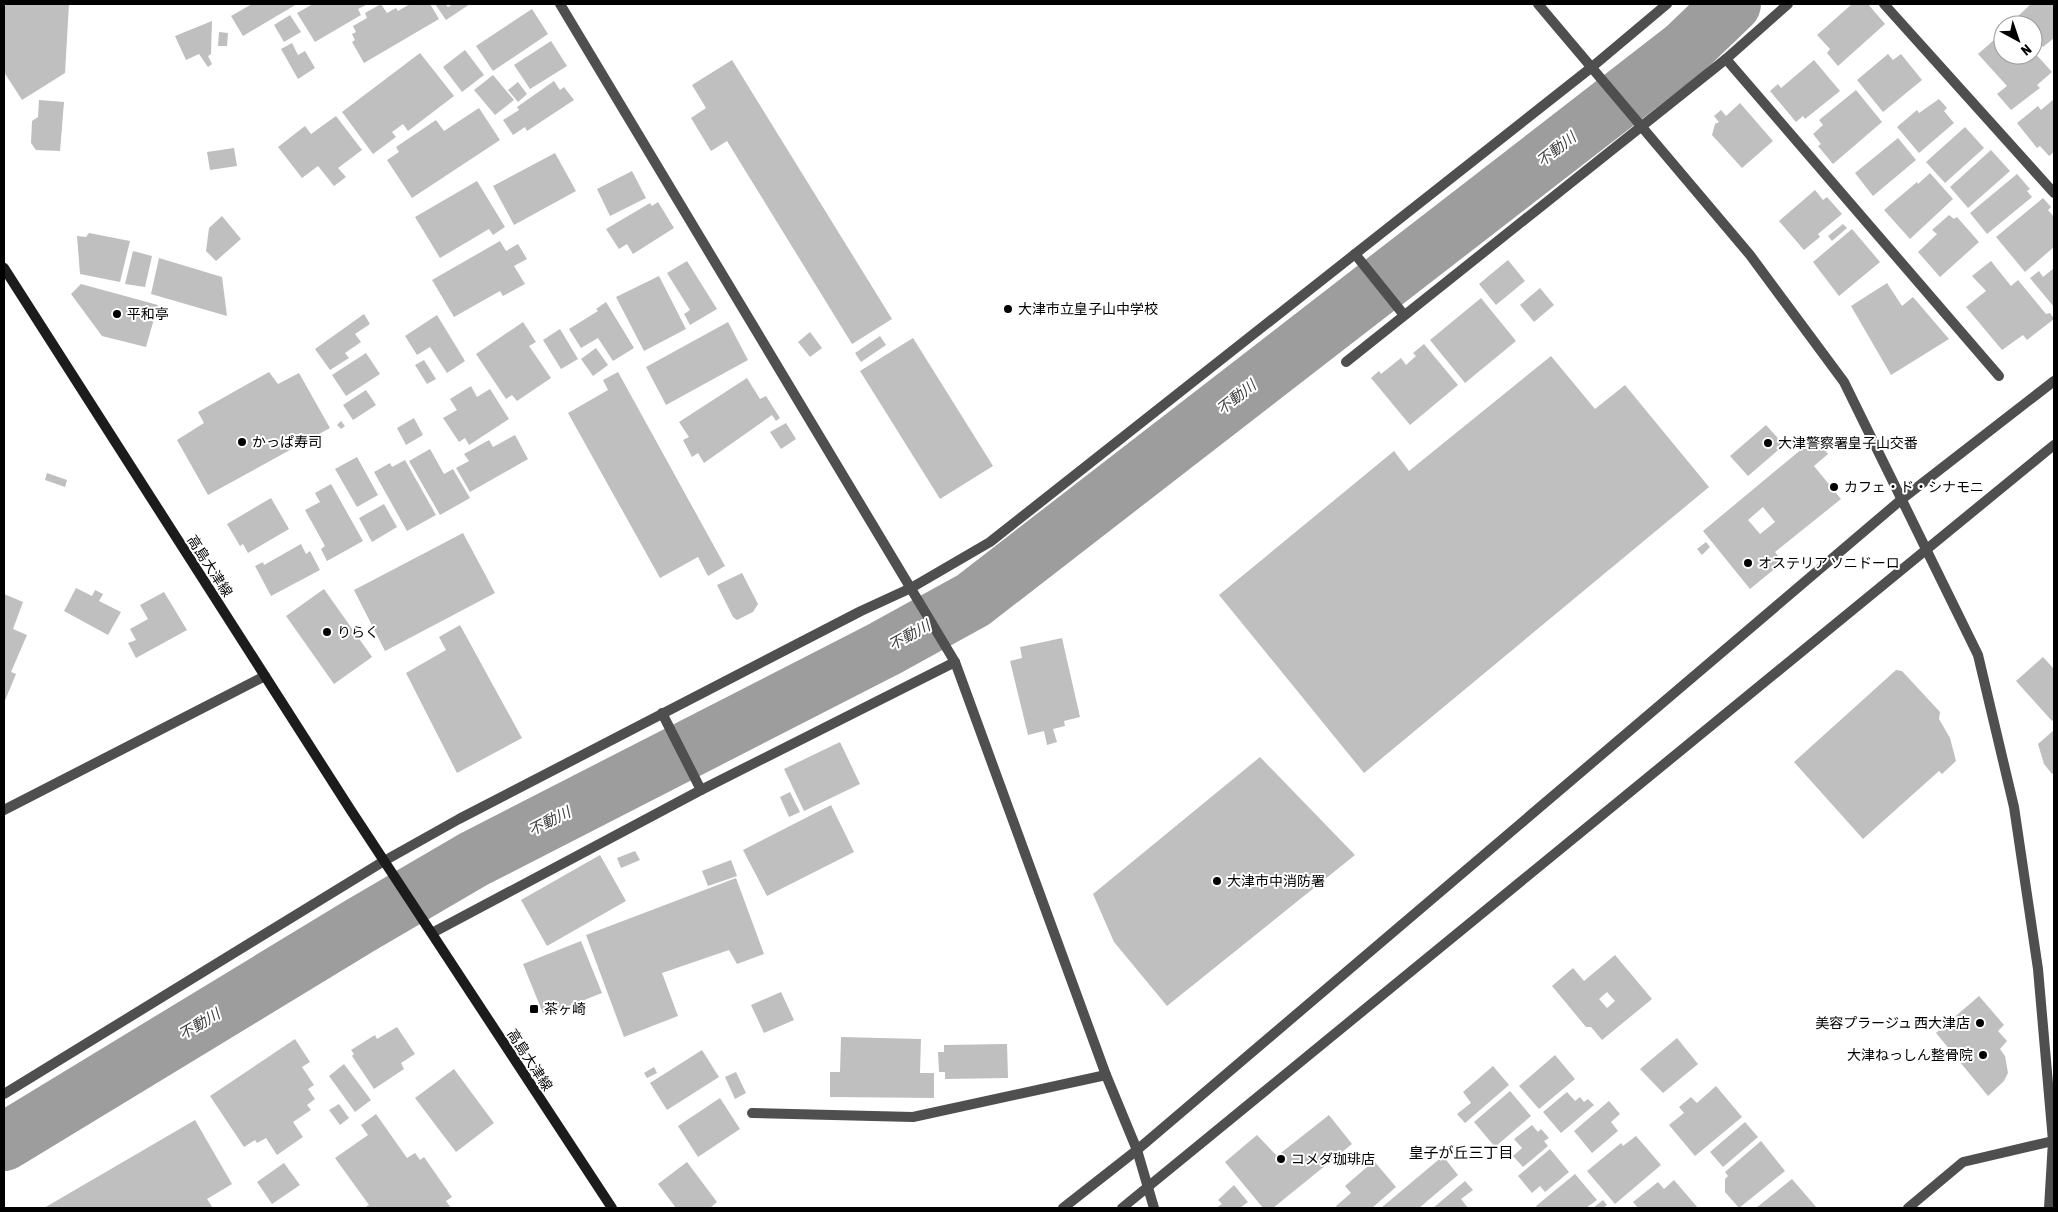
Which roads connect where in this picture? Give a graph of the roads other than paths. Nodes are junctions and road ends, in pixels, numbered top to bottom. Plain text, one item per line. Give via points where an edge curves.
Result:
1 (560, 4) edge
2 (1538, 4) edge
3 (1667, 4) edge
4 (1788, 4) edge
5 (1884, 4) edge
6 (1726, 59) junction
7 (1592, 67) junction
8 (1642, 127) junction
9 (2054, 193) edge
10 (1355, 254) junction
11 (4, 268) edge
12 (1404, 315) junction
13 (1346, 362) dead end
14 (1999, 376) dead end
15 (2054, 381) edge
16 (2054, 445) edge
17 (1902, 499) junction
18 (1926, 550) junction
19 (911, 588) junction
20 (955, 662) junction
21 (265, 676) junction
22 (662, 713) junction
23 (700, 790) junction
24 (4, 810) edge
25 (384, 861) junction
26 (429, 929) junction
27 (1106, 1075) junction
28 (4, 1094) edge
29 (752, 1113) dead end
30 (2053, 1141) junction
31 (1136, 1150) junction
32 (1148, 1187) junction
33 (612, 1208) edge
34 (1063, 1208) edge
35 (1122, 1208) edge
36 (1154, 1208) edge
37 (1908, 1208) edge
38 (2049, 1208) edge

1 - 19 street
2 - 7 street
3 - 7 street
4 - 6 street
5 - 9 street
6 - 8 street
6 - 14 street
7 - 8 street
7 - 10 street
8 - 12 street
8 - 17 street via 1750,255 1844,382
10 - 12 street
10 - 19 street via 990,542
11 - 21 main road, 高島大津線
12 - 13 street
15 - 17 street
16 - 18 street
17 - 18 street
17 - 31 street
18 - 30 street via 1978,655 2014,806 2038,969
18 - 32 street
19 - 20 street
19 - 22 street
20 - 23 street
20 - 27 street
21 - 24 street
21 - 25 main road, 高島大津線
22 - 23 street
22 - 25 street
23 - 26 street
25 - 26 main road, 高島大津線
25 - 28 street
26 - 33 main road, 高島大津線
27 - 29 street via 913,1117
27 - 31 street
30 - 37 street via 1963,1162
30 - 38 street
31 - 32 street
31 - 34 street
32 - 35 street
32 - 36 street

